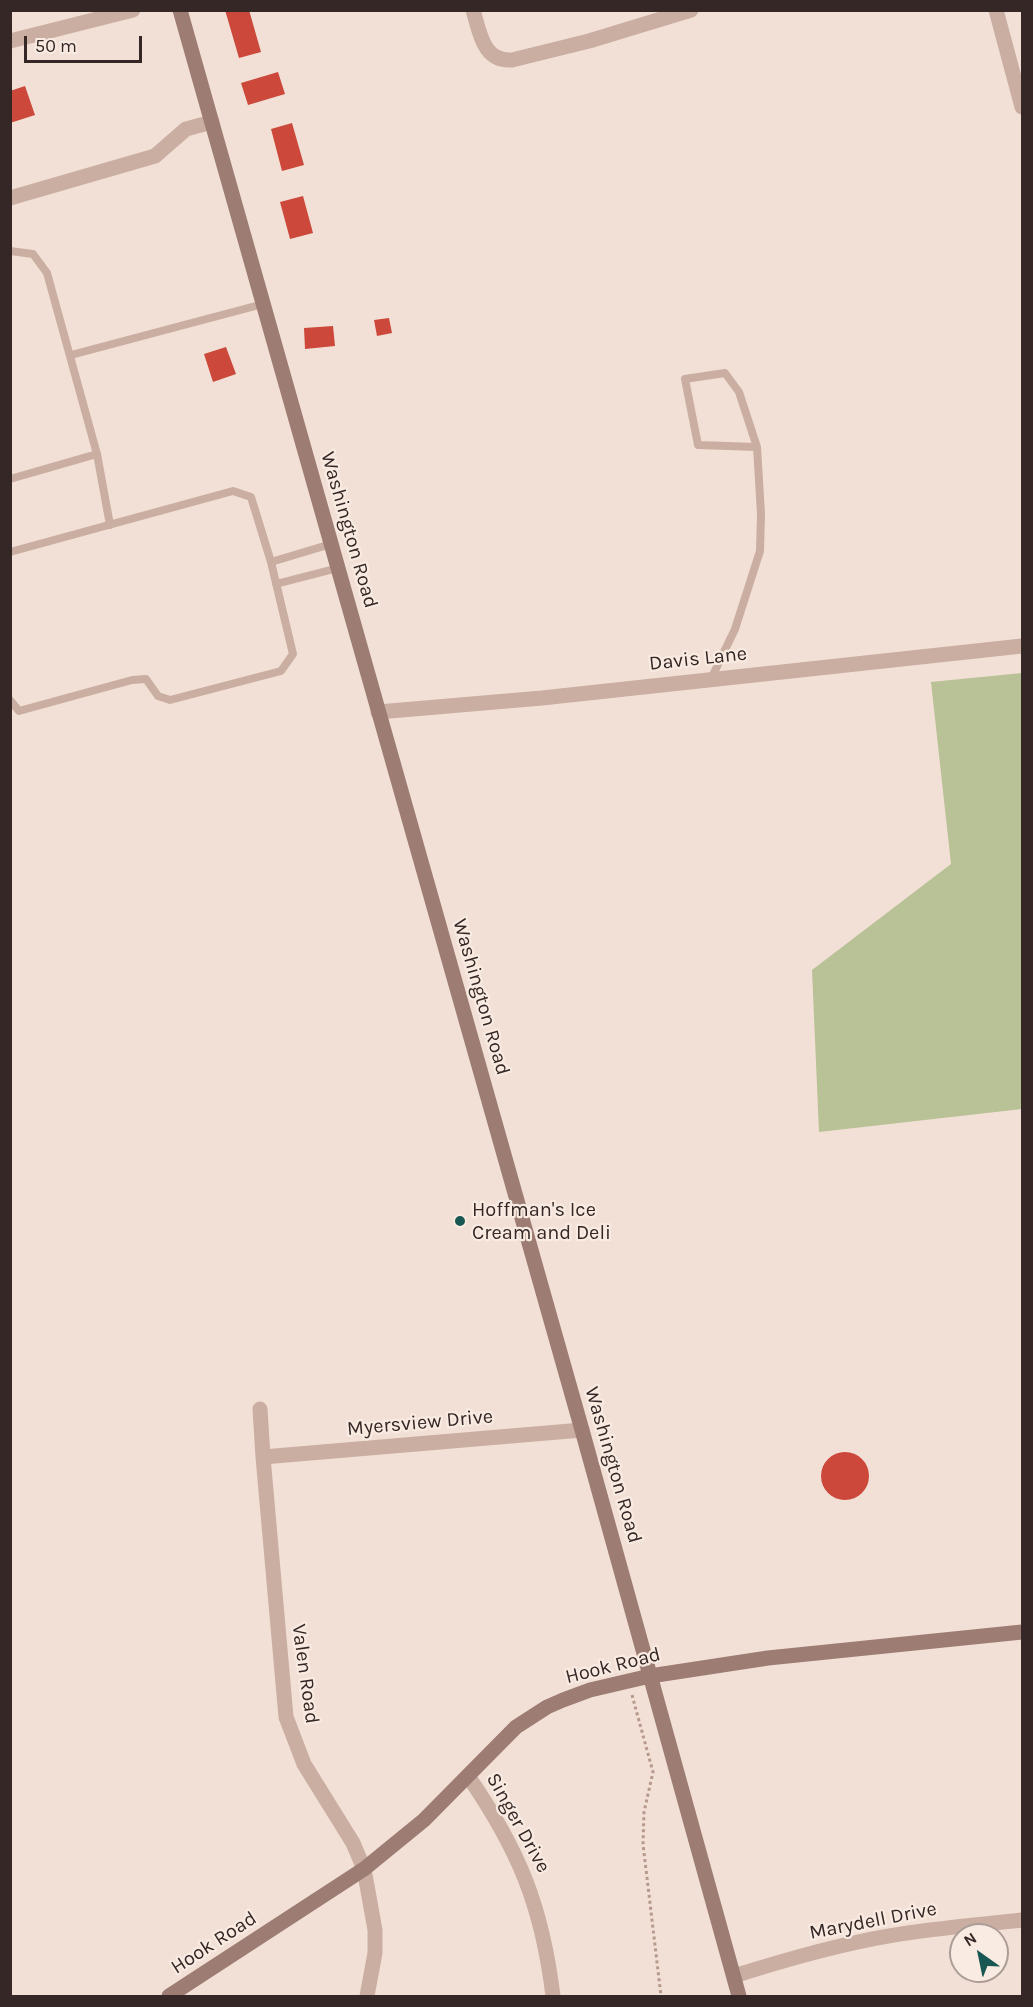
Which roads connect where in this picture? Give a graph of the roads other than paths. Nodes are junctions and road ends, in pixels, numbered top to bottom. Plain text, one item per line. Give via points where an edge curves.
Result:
1 (134, 10) edge
2 (180, 10) edge
3 (473, 10) edge
4 (691, 10) edge
5 (996, 10) edge
6 (10, 41) edge
7 (1023, 106) edge
8 (212, 122) junction
9 (10, 198) edge
10 (10, 251) edge
11 (263, 304) junction
12 (71, 355) junction
13 (757, 447) junction
14 (97, 454) junction
15 (10, 479) edge
16 (110, 525) junction
17 (331, 544) junction
18 (10, 552) edge
19 (271, 562) junction
20 (338, 568) junction
21 (276, 584) junction
22 (1023, 646) edge
23 (711, 679) junction
24 (10, 700) edge
25 (378, 712) junction
26 (260, 1409) dead end
27 (582, 1430) junction
28 (263, 1457) junction
29 (1023, 1632) edge
30 (650, 1676) junction
31 (468, 1776) junction
32 (364, 1869) junction
33 (1023, 1920) edge
34 (734, 1976) junction
35 (170, 1996) edge
36 (366, 1996) edge
37 (553, 1996) edge
38 (739, 1996) edge

1 - 6 street
2 - 8 main road, Washington Road
3 - 4 street via 488,50 501,60 590,41
5 - 7 street
8 - 9 street via 186,129 154,156
8 - 11 main road, Washington Road
10 - 12 lane via 33,254 47,273
11 - 12 lane
11 - 17 main road, Washington Road
12 - 14 lane
13 - 13 lane via 739,392 725,373 685,379 698,445
13 - 23 lane via 760,550 735,629
14 - 15 lane
14 - 16 lane
16 - 18 lane
16 - 19 lane via 233,491 251,497
17 - 19 lane
17 - 20 main road, Washington Road
19 - 21 lane
20 - 21 lane
20 - 25 main road, Washington Road
21 - 24 lane via 293,654 280,671 170,700 158,696 146,679 19,711
22 - 23 street, Davis Lane
23 - 25 street, Davis Lane
25 - 27 main road, Washington Road
26 - 28 street, Valen Road
27 - 28 street, Myersview Drive
27 - 30 main road, Washington Road
28 - 32 street, Valen Road via 286,1717 304,1764 353,1843
29 - 30 main road, Hook Road via 768,1658
30 - 31 main road, Hook Road via 590,1690 547,1707 516,1727
30 - 34 main road, Washington Road
31 - 32 main road, Hook Road via 424,1820
31 - 37 street, Singer Drive via 493,1812 531,1888
32 - 35 main road, Hook Road
32 - 36 street, Valen Road via 375,1929 375,1953
33 - 34 street, Marydell Drive via 859,1942
34 - 38 main road, Washington Road

